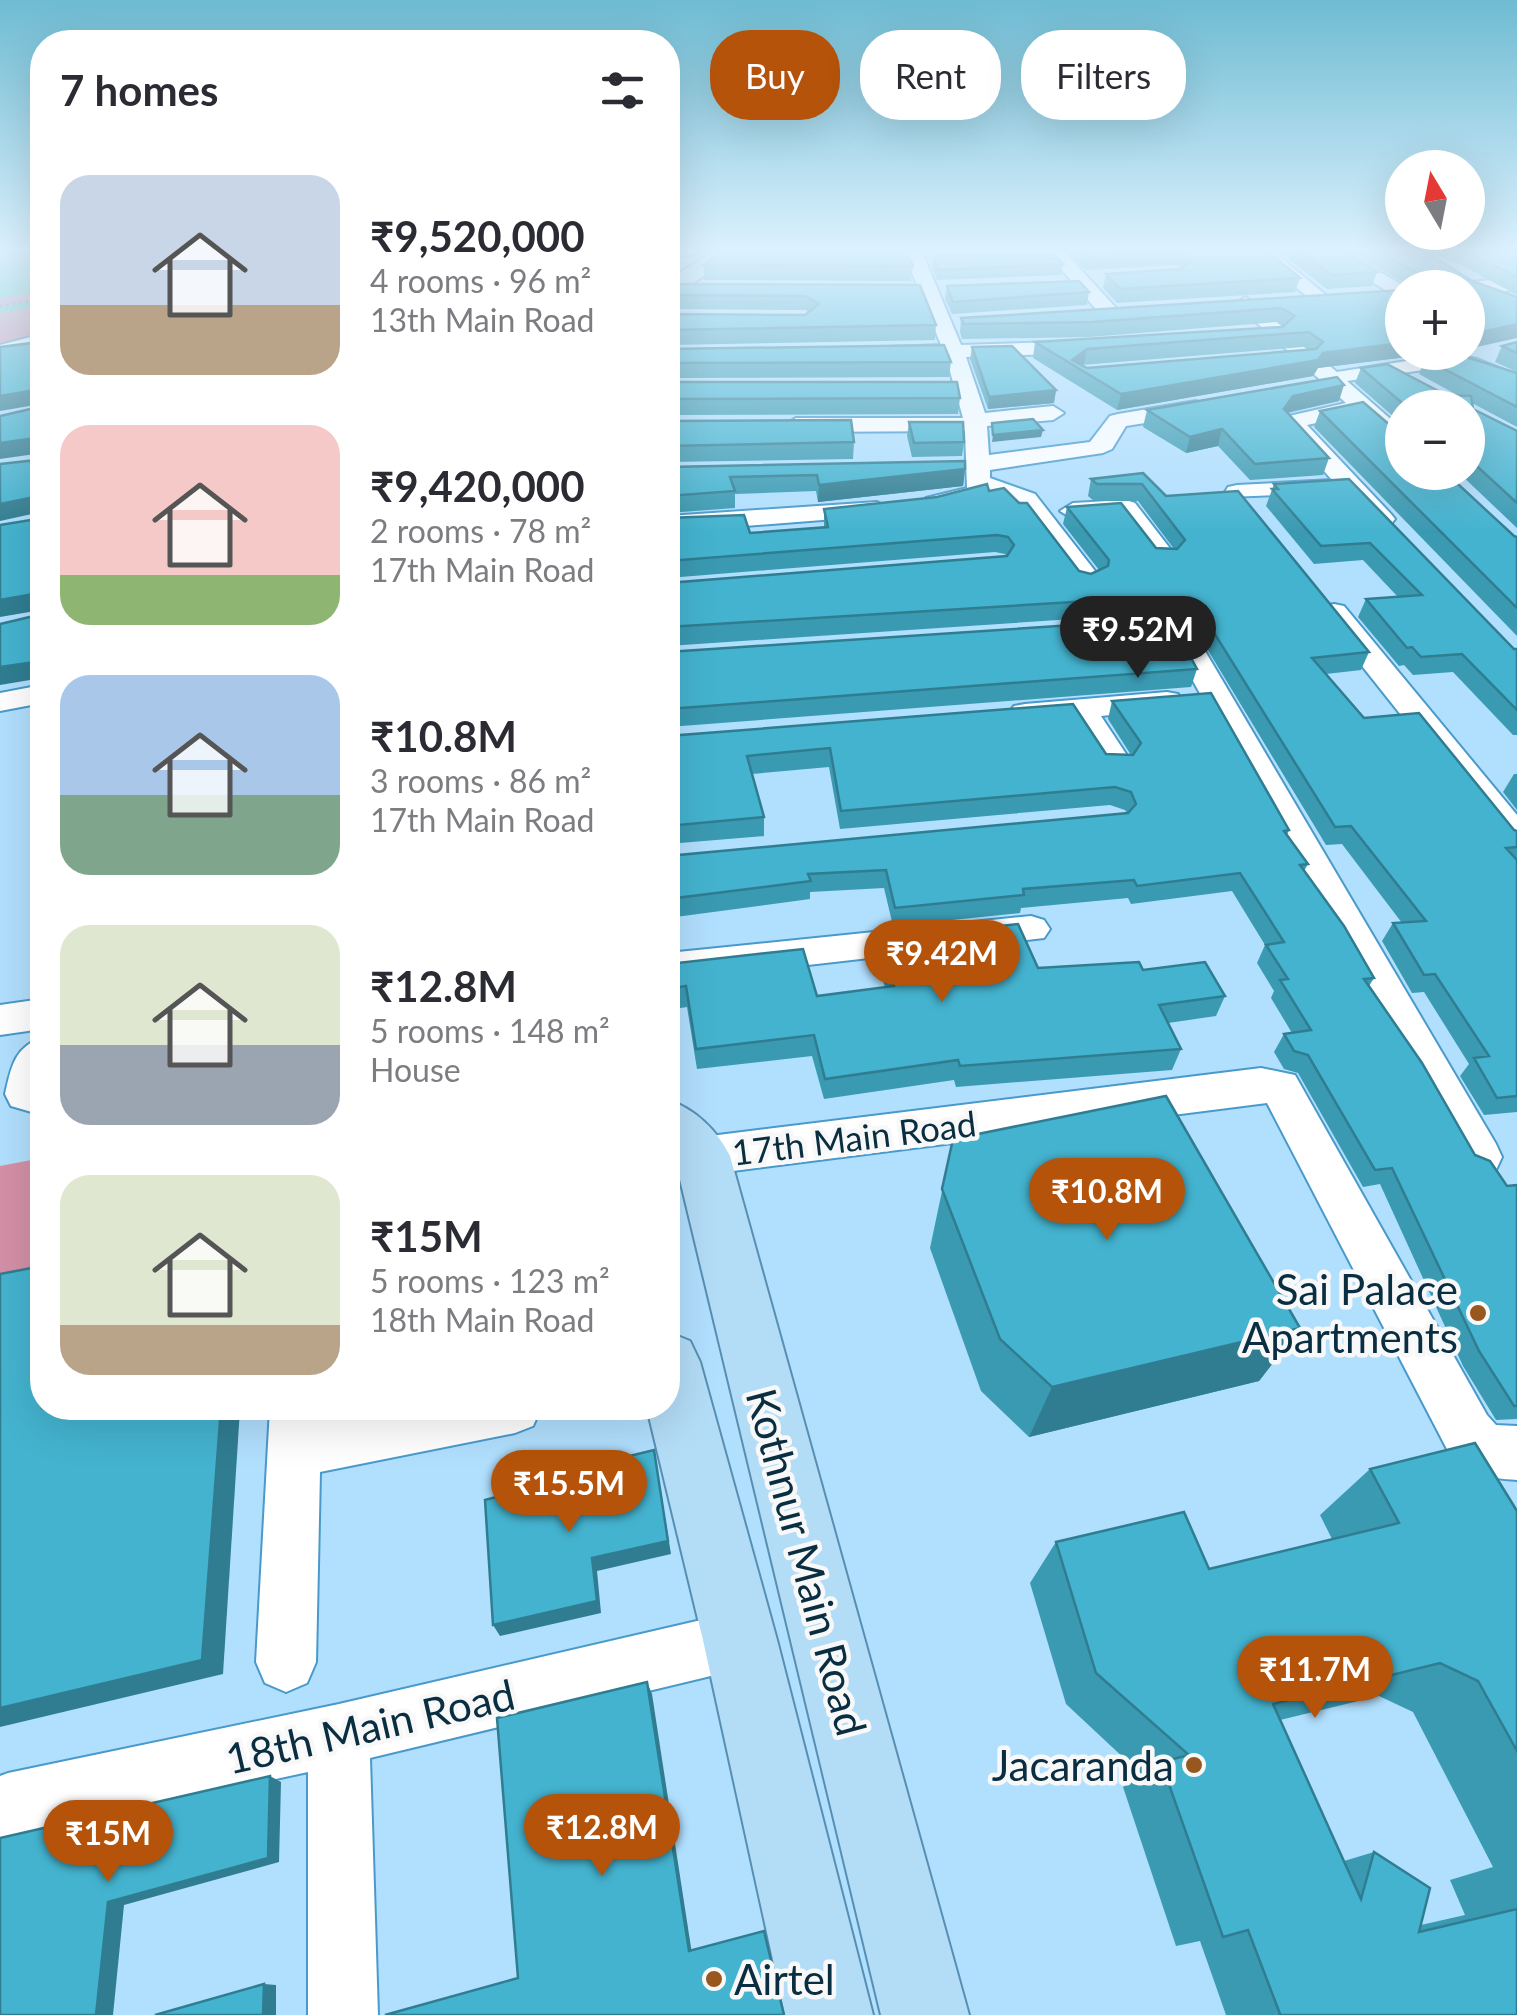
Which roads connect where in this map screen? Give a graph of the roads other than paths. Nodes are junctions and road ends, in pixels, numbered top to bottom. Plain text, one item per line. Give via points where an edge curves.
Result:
1 (27, 344) edge
2 (950, 344) edge
3 (1291, 344) edge
4 (1497, 350) edge
5 (0, 351) edge
6 (954, 352) junction
7 (877, 353) edge
8 (1102, 353) edge
9 (1485, 353) edge
10 (1304, 356) junction
11 (1268, 360) edge
12 (1396, 370) edge
13 (1485, 370) edge
14 (1389, 371) junction
15 (1324, 382) junction
16 (1517, 383) edge
17 (1423, 389) edge
18 (1149, 392) edge
19 (1216, 404) edge
20 (1364, 406) junction
21 (1176, 412) junction
22 (1053, 413) dead end
23 (975, 422) junction
24 (1385, 425) edge
25 (764, 426) edge
26 (974, 470) junction
27 (1349, 484) junction
28 (1039, 515) junction
29 (1261, 522) edge
30 (680, 523) edge
31 (1400, 538) edge
32 (1163, 557) edge
33 (1088, 580) edge
34 (1310, 582) edge
35 (1180, 634) edge
36 (30, 696) edge
37 (1220, 697) junction
38 (0, 702) edge
39 (1080, 708) junction
40 (1001, 714) edge
41 (1116, 763) edge
42 (1517, 838) edge
43 (1032, 929) dead end
44 (680, 967) edge
45 (30, 1016) edge
46 (0, 1020) edge
47 (680, 1148) edge
48 (680, 1152) edge
49 (1480, 1157) edge
50 (680, 1414) edge
51 (324, 1420) edge
52 (377, 1420) edge
53 (296, 1427) edge
54 (1517, 1453) edge
55 (740, 1640) junction
56 (286, 1662) dead end
57 (339, 1735) junction
58 (0, 1810) edge
59 (343, 2015) edge
60 (829, 2015) edge
61 (925, 2015) edge

1 - 5 street
2 - 6 street
3 - 10 street
4 - 9 street
6 - 7 street
6 - 8 street
6 - 23 street
10 - 11 street
10 - 15 street
12 - 14 street
13 - 16 street
14 - 15 street
14 - 17 street
15 - 20 street
18 - 21 street
19 - 21 street
20 - 24 street
20 - 27 street via 1294,425
21 - 26 street via 1118,421 1095,448
22 - 23 street
23 - 25 street
23 - 26 street
26 - 28 street via 1026,499
26 - 30 street via 979,493 959,500
27 - 29 street via 1236,492
27 - 31 street
28 - 32 street via 1126,508
28 - 33 street
34 - 42 street
35 - 37 street
36 - 38 street
37 - 39 street
37 - 49 street
39 - 40 street
39 - 41 street
43 - 44 street
45 - 46 street
47 - 54 street, 17th Main Road via 1280,1088 1468,1434 1484,1450
48 - 61 main road, Kothnur Main Road
50 - 55 main road
51 - 53 street
52 - 53 street
53 - 56 street
55 - 57 street, 18th Main Road
55 - 60 main road
57 - 58 street, 18th Main Road
57 - 59 street

